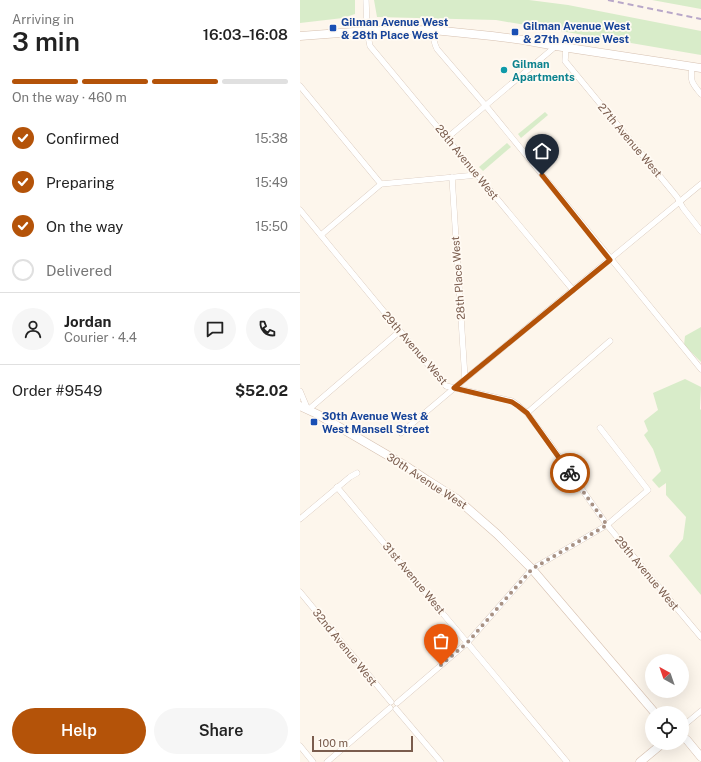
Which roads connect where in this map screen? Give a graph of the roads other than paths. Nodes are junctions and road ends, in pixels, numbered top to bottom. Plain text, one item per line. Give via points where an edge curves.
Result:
1 (366, 0) edge
2 (433, 30) junction
3 (367, 32) junction
4 (300, 36) edge
5 (556, 46) junction
6 (566, 48) junction
7 (692, 67) junction
8 (701, 68) edge
9 (300, 86) edge
10 (701, 94) edge
11 (486, 106) junction
12 (447, 138) junction
13 (477, 175) junction
14 (452, 177) junction
15 (382, 184) junction
16 (701, 184) edge
17 (680, 202) junction
18 (300, 210) edge
19 (701, 231) edge
20 (321, 236) junction
21 (610, 260) junction
22 (573, 290) junction
23 (400, 331) junction
24 (610, 341) dead end
25 (701, 370) edge
26 (465, 379) junction
27 (454, 388) junction
28 (300, 391) edge
29 (304, 408) edge
30 (527, 413) junction
31 (600, 428) dead end
32 (401, 433) dead end
33 (357, 473) dead end
34 (337, 487) junction
35 (300, 519) edge
36 (607, 525) junction
37 (532, 569) junction
38 (300, 592) edge
39 (701, 637) edge
40 (467, 643) junction
41 (393, 706) junction
42 (649, 706) edge
43 (701, 711) edge
44 (689, 721) edge
45 (689, 742) edge
46 (300, 746) edge
47 (655, 750) edge
48 (701, 757) edge
49 (313, 762) edge
50 (327, 762) edge
51 (441, 762) edge
52 (567, 762) edge
53 (640, 762) edge

1 - 3 street, 28th Avenue West
2 - 3 street
2 - 5 street
2 - 11 street via 437,49
3 - 4 street
3 - 12 street, 28th Avenue West via 370,46
5 - 6 street
5 - 11 street
6 - 7 street
6 - 17 street, 27th Avenue West via 565,61
7 - 8 street
7 - 10 street via 692,84
9 - 15 street
11 - 12 street
11 - 21 street
12 - 13 street, 28th Avenue West
13 - 14 street
13 - 22 street, 28th Avenue West
14 - 15 street
14 - 26 street, 28th Place West
15 - 20 street
16 - 17 street
17 - 19 street, 27th Avenue West
17 - 21 street
18 - 20 street, 29th Avenue West
20 - 23 street, 29th Avenue West
21 - 22 street
21 - 25 street
22 - 26 street
23 - 27 street, 29th Avenue West via 446,386
23 - 29 street
24 - 30 street
26 - 27 street
27 - 30 street, 29th Avenue West via 512,402
27 - 32 street
28 - 29 street
29 - 37 street, 30th Avenue West via 406,466 457,499
30 - 36 street, 29th Avenue West
31 - 36 street via 648,490
33 - 34 street
34 - 35 street
34 - 40 street, 31st Avenue West
36 - 37 street
36 - 39 street, 29th Avenue West
37 - 40 street
37 - 42 street, 30th Avenue West
38 - 41 street, 32nd Avenue West
40 - 41 street
40 - 52 street, 31st Avenue West
41 - 50 street
41 - 51 street, 32nd Avenue West
43 - 44 street
45 - 48 street
46 - 49 street
47 - 53 street

